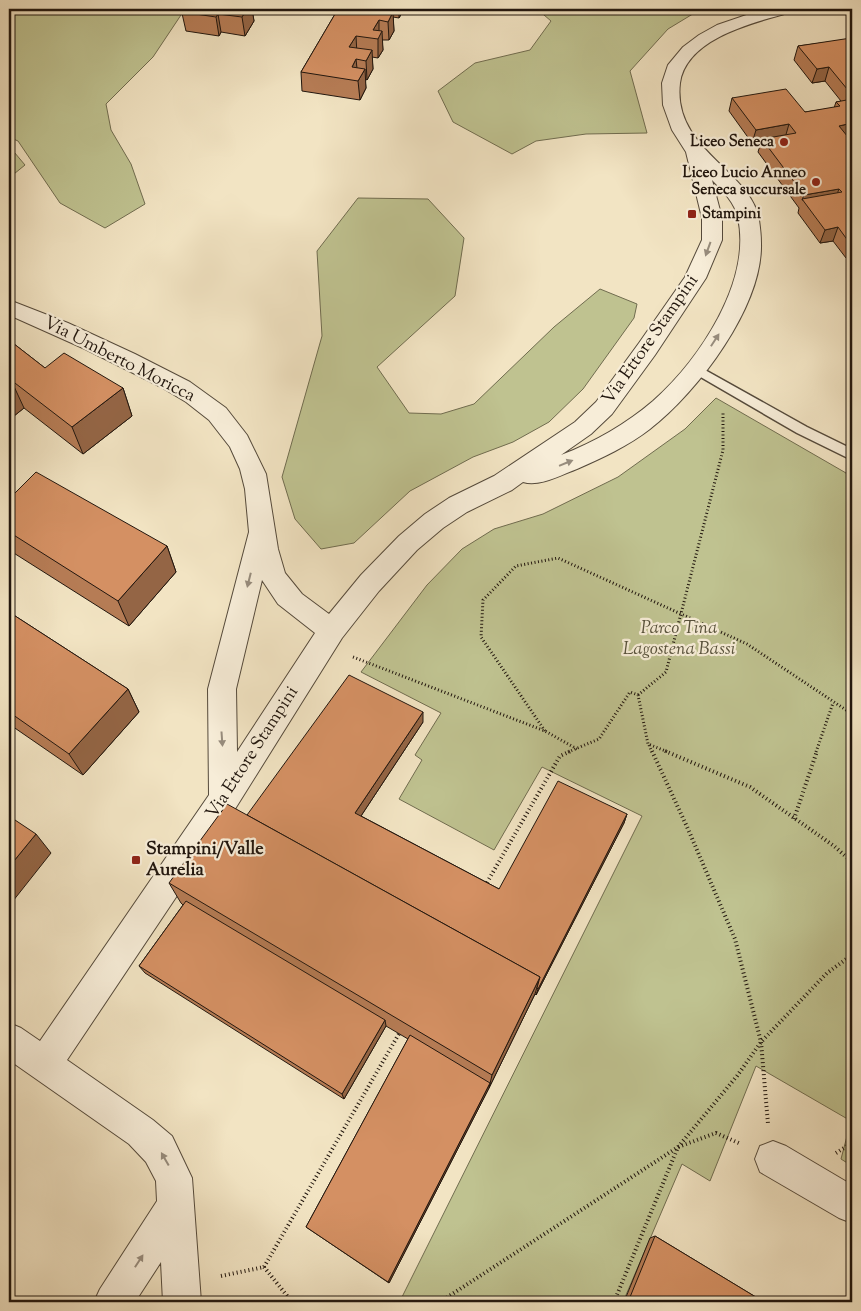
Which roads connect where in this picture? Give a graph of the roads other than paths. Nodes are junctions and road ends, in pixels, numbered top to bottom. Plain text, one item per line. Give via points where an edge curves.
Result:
1 (782, 9) edge
2 (694, 151) junction
3 (9, 307) edge
4 (696, 368) junction
5 (852, 455) edge
6 (503, 483) junction
7 (261, 532) junction
8 (327, 637) junction
9 (224, 799) junction
10 (9, 1040) edge
11 (44, 1064) junction
12 (773, 1159) road end
13 (176, 1205) junction
14 (852, 1205) edge
15 (113, 1302) edge
16 (182, 1302) edge

1 - 2 street, Via Ettore Stampini via 718,30 683,57 670,86 678,121
4 -> 2 street, Via Ettore Stampini via 735,306 748,268 750,247 748,221 742,205
2 -> 6 street, Via Ettore Stampini via 713,232 695,278 604,408 572,436
3 - 7 street, Via Umberto Moricca via 88,340 178,386 220,417 237,438 254,474
4 - 5 lane via 802,430
6 -> 4 street, Via Ettore Stampini via 570,462 612,442 657,411
6 - 8 street, Via Ettore Stampini via 445,513 422,530 381,570
7 - 8 street, Via Umberto Moricca via 270,570 282,591
7 -> 9 street, Via Umberto Moricca via 222,689
8 - 9 street, Via Ettore Stampini
9 - 11 street, Via Ettore Stampini
10 - 11 street
13 -> 11 street via 174,1178 159,1149 142,1132
12 - 14 street
15 -> 13 street
13 - 16 street

